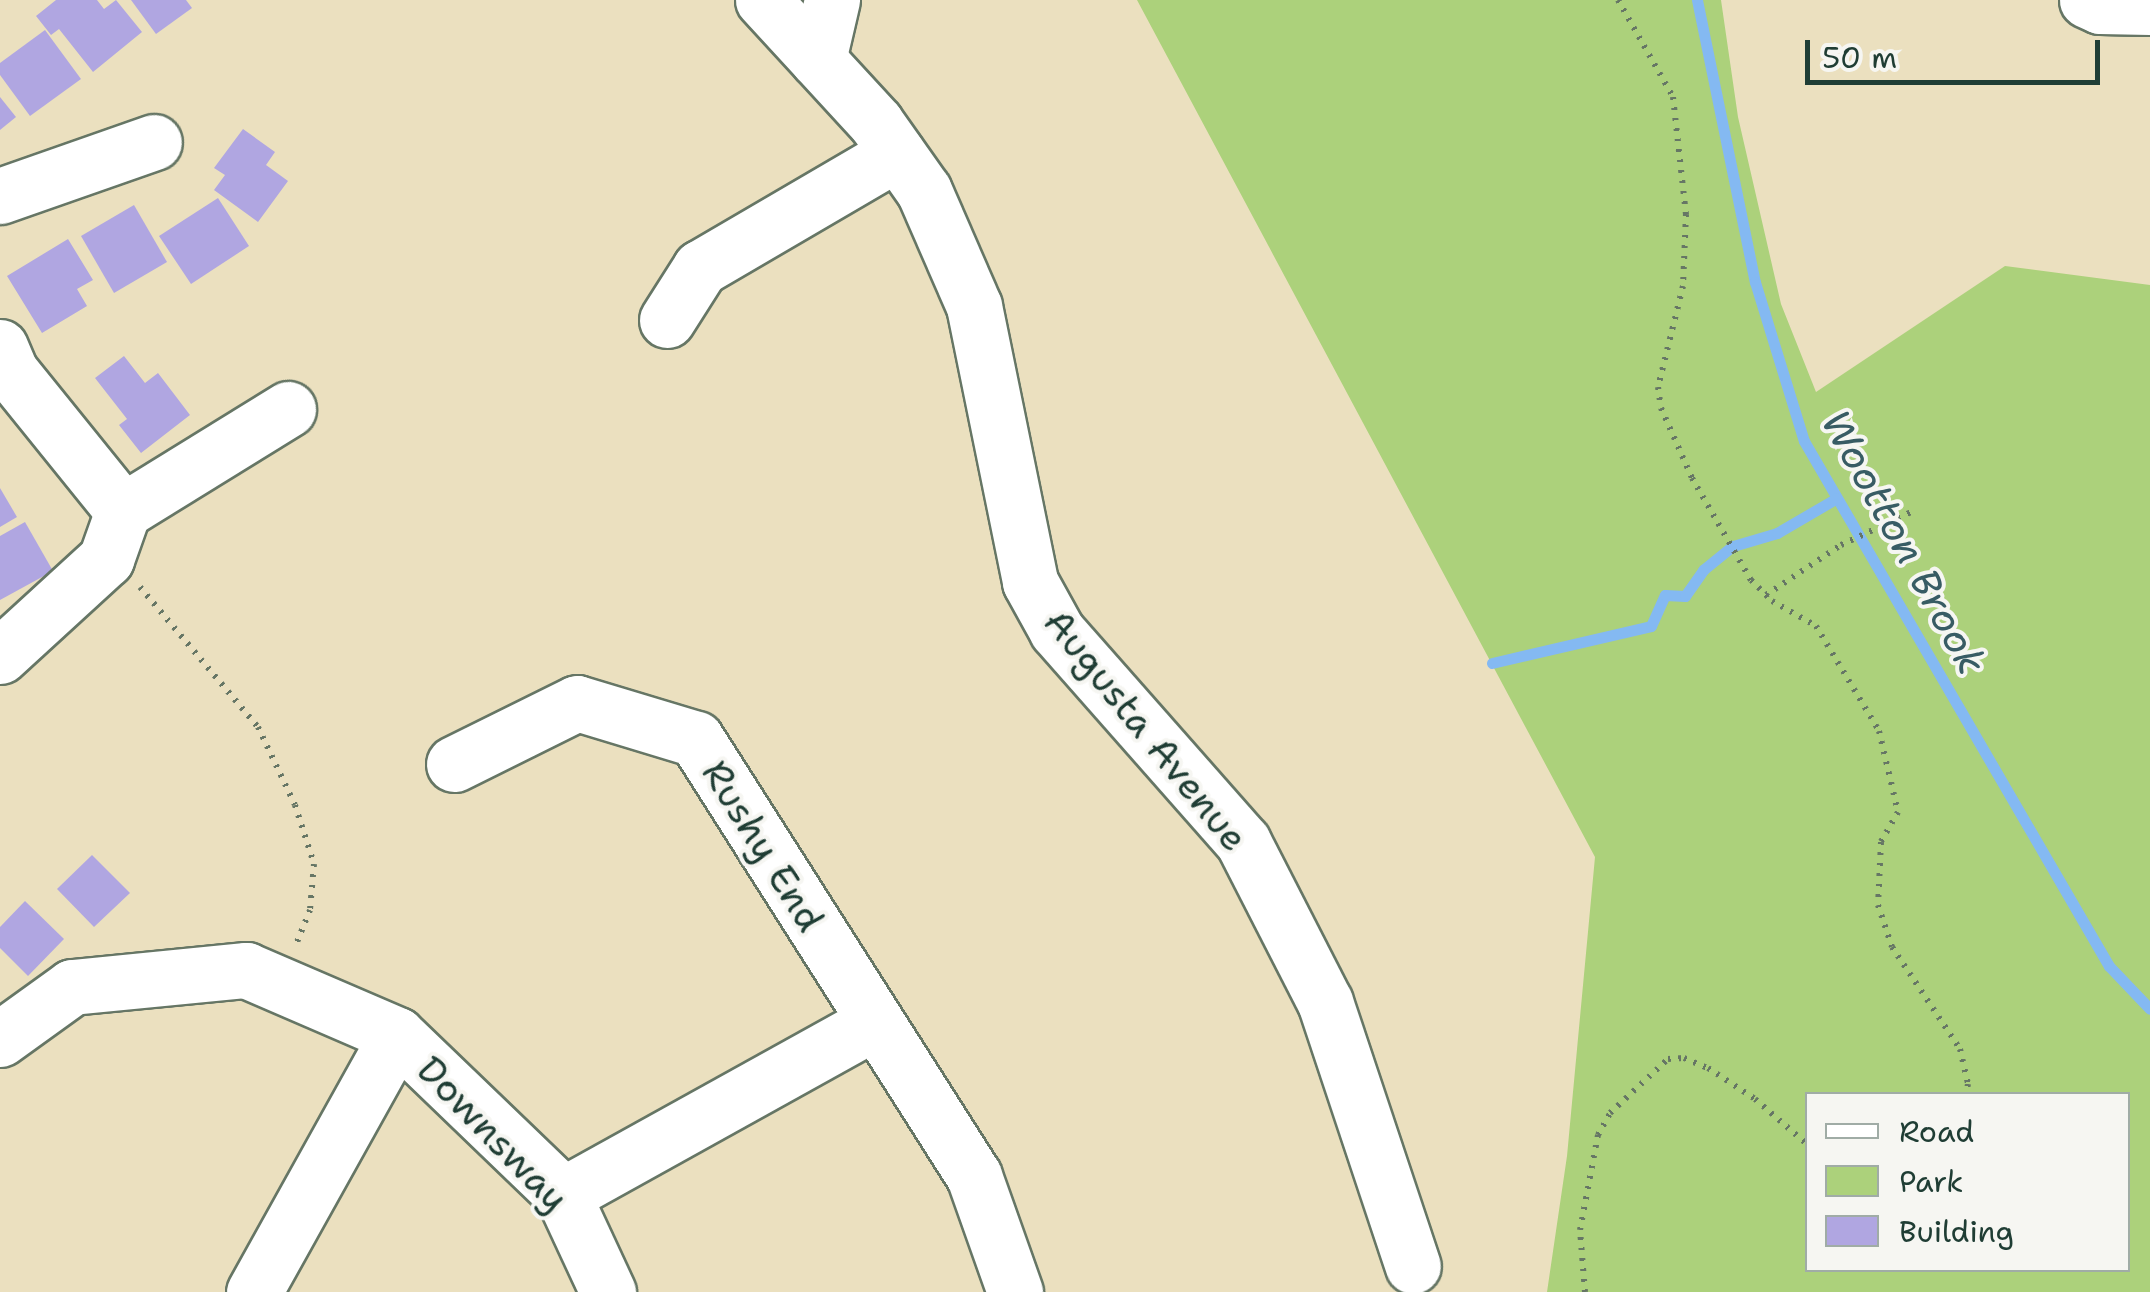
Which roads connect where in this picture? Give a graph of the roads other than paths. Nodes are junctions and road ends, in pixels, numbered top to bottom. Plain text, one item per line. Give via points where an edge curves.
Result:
1 (763, 0) edge
2 (832, 0) edge
3 (2088, 0) edge
4 (2150, 7) edge
5 (818, 60) junction
6 (154, 142) dead end
7 (897, 153) junction
8 (0, 196) edge
9 (667, 320) dead end
10 (0, 346) edge
11 (288, 409) dead end
12 (115, 535) junction
13 (0, 656) edge
14 (454, 764) dead end
15 (873, 1023) junction
16 (398, 1035) junction
17 (0, 1039) edge
18 (563, 1196) junction
19 (1412, 1266) dead end
20 (254, 1292) edge
21 (608, 1292) edge
22 (1016, 1292) edge

1 - 5 street, Augusta Avenue
2 - 5 street
3 - 4 street
5 - 7 street, Augusta Avenue
6 - 8 street
7 - 9 street via 700,268
7 - 19 street, Augusta Avenue via 924,191 974,306 1030,582 1057,631 1243,842 1325,1002
10 - 12 street
11 - 12 street
12 - 13 street
14 - 15 street, Rushy End via 577,703 696,739
15 - 18 street
15 - 22 street, Rushy End via 974,1176
16 - 17 street, Downsway via 246,970 72,988
16 - 18 street, Downsway
16 - 20 street, Downsway
18 - 21 street, Downsway

